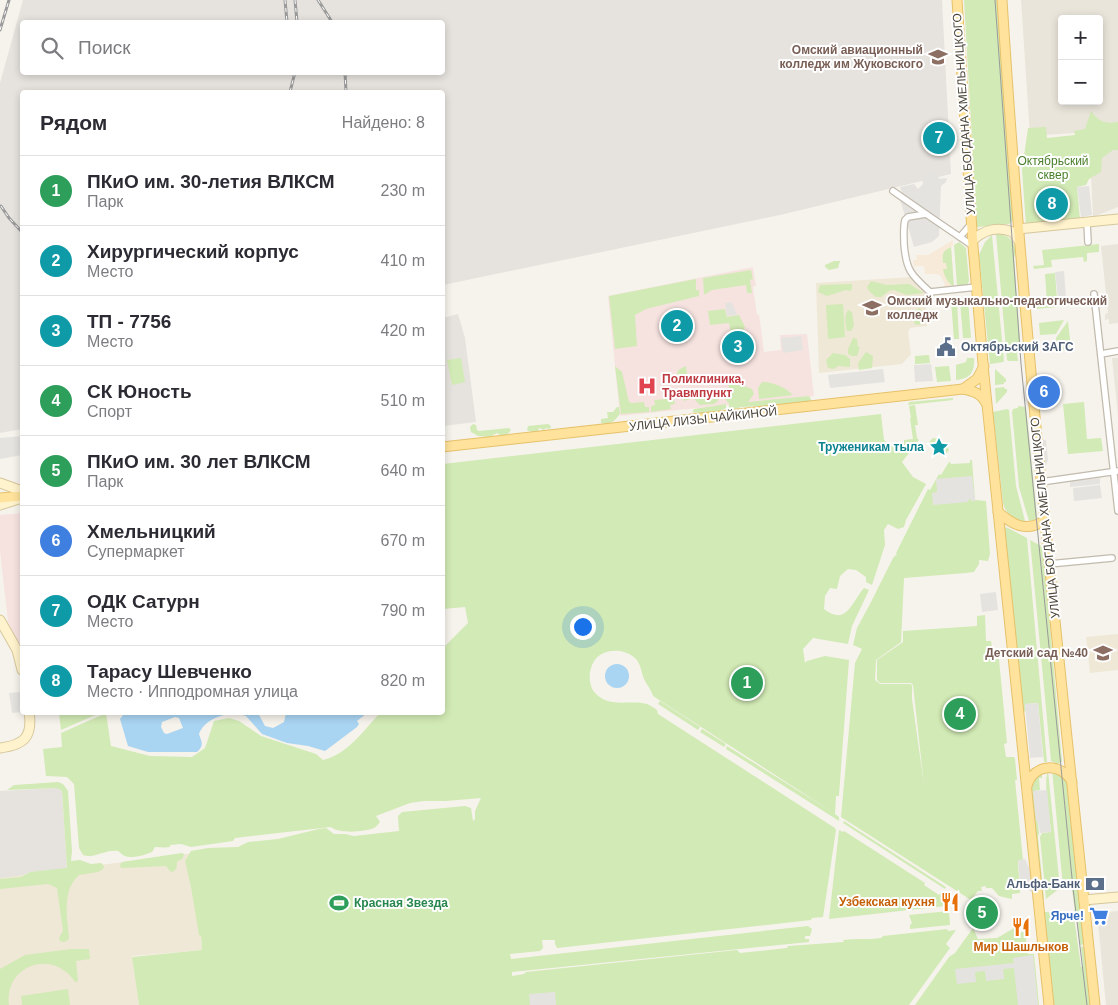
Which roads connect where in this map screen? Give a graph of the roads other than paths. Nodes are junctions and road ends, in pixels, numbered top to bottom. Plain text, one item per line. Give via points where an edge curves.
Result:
1 (957, 0) edge
2 (1002, 0) edge
3 (894, 191) dead end
4 (926, 214) junction
5 (1118, 219) edge
6 (1087, 223) junction
7 (972, 224) junction
8 (1018, 228) junction
9 (960, 237) junction
10 (1019, 241) junction
11 (1088, 242) dead end
12 (973, 243) junction
13 (977, 287) junction
14 (1094, 294) dead end
15 (1118, 351) edge
16 (1101, 354) junction
17 (984, 365) junction
18 (963, 389) junction
19 (988, 405) junction
20 (445, 447) edge
21 (1116, 471) edge
22 (1041, 482) junction
23 (0, 483) edge
24 (20, 490) edge
25 (20, 497) edge
26 (0, 498) edge
27 (20, 498) edge
28 (0, 505) edge
29 (1118, 511) edge
30 (998, 512) junction
31 (1045, 520) junction
32 (1112, 558) dead end
33 (1049, 564) junction
34 (0, 620) edge
35 (20, 662) edge
36 (29, 715) edge
37 (0, 748) edge
38 (1072, 785) junction
39 (1027, 787) junction
40 (1118, 897) edge
41 (1084, 900) junction
42 (1049, 1005) edge
43 (1095, 1005) edge

1 - 7 main road, УЛИЦА БОГДАНА ХМЕЛЬНИЦКОГО
2 - 8 main road, УЛИЦА БОГДАНА ХМЕЛЬНИЦКОГО
3 - 4 street
4 - 9 street
4 - 13 street via 908,217 904,225 906,263 911,273 930,292
5 - 6 main road
6 - 8 main road
6 - 11 street
7 - 9 street
7 - 12 main road, УЛИЦА БОГДАНА ХМЕЛЬНИЦКОГО
8 - 10 main road, УЛИЦА БОГДАНА ХМЕЛЬНИЦКОГО
9 - 12 street
10 - 12 main road via 1013,232 1003,230 985,231
10 - 22 main road, УЛИЦА БОГДАНА ХМЕЛЬНИЦКОГО
12 - 13 main road, УЛИЦА БОГДАНА ХМЕЛЬНИЦКОГО
13 - 17 main road, УЛИЦА БОГДАНА ХМЕЛЬНИЦКОГО
14 - 16 street
15 - 16 street
16 - 21 street
17 - 18 main road via 977,379
17 - 19 main road, УЛИЦА БОГДАНА ХМЕЛЬНИЦКОГО
18 - 19 main road via 979,394
18 - 20 main road, УЛИЦА ЛИЗЫ ЧАЙКИНОЙ
19 - 30 main road, УЛИЦА БОГДАНА ХМЕЛЬНИЦКОГО
21 - 22 street
21 - 29 street
22 - 31 main road, УЛИЦА БОГДАНА ХМЕЛЬНИЦКОГО
23 - 24 main road
25 - 26 main road
27 - 28 main road
30 - 31 main road via 1020,527 1032,527
30 - 39 main road, УЛИЦА БОГДАНА ХМЕЛЬНИЦКОГО
31 - 33 main road, УЛИЦА БОГДАНА ХМЕЛЬНИЦКОГО
32 - 33 street
33 - 38 main road, УЛИЦА БОГДАНА ХМЕЛЬНИЦКОГО
34 - 35 main road
36 - 37 main road via 30,727 24,741
38 - 39 main road via 1064,772 1049,767 1037,771
38 - 41 main road, УЛИЦА БОГДАНА ХМЕЛЬНИЦКОГО
39 - 42 main road, УЛИЦА БОГДАНА ХМЕЛЬНИЦКОГО
40 - 41 main road
41 - 43 main road, УЛИЦА БОГДАНА ХМЕЛЬНИЦКОГО

